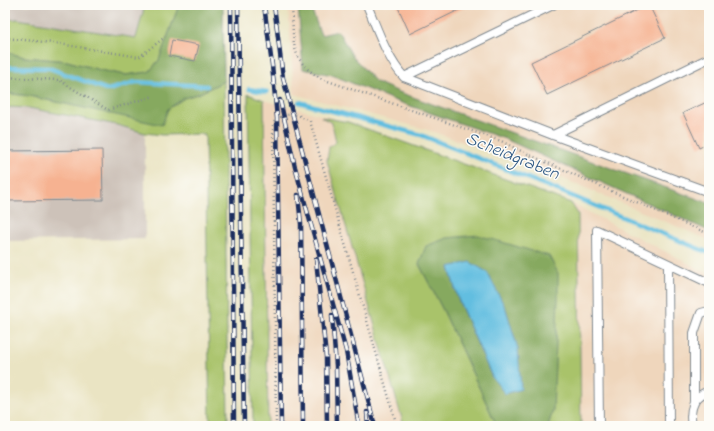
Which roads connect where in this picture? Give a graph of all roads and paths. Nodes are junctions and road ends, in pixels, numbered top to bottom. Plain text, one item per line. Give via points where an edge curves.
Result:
1 (292, 5) edge
2 (367, 5) edge
3 (554, 5) edge
4 (165, 36) dead end
5 (5, 38) edge
6 (709, 58) edge
7 (5, 77) edge
8 (404, 77) junction
9 (154, 96) dead end
10 (553, 135) junction
11 (709, 185) edge
12 (700, 189) junction
13 (709, 192) edge
14 (709, 234) edge
15 (668, 264) junction
16 (709, 283) edge
17 (709, 311) edge
18 (709, 391) edge
19 (694, 401) junction
20 (709, 424) edge
21 (276, 426) edge
22 (397, 426) edge
23 (599, 426) edge
24 (669, 426) edge
25 (692, 426) edge
26 (703, 426) edge

1 - 14 path via 294,44 299,60 310,73 501,141
2 - 8 lane via 388,53
3 - 8 lane
4 - 5 path via 139,57
6 - 10 lane
7 - 9 path via 58,80 108,110
8 - 10 lane
10 - 12 lane
11 - 12 lane
12 - 13 lane
15 - 16 lane
15 - 23 lane via 597,230
15 - 24 lane
17 - 19 lane via 701,313 694,332
18 - 19 lane via 701,393
19 - 25 lane via 690,418
20 - 26 lane
21 - 22 path via 273,124 277,118 292,114 310,121

